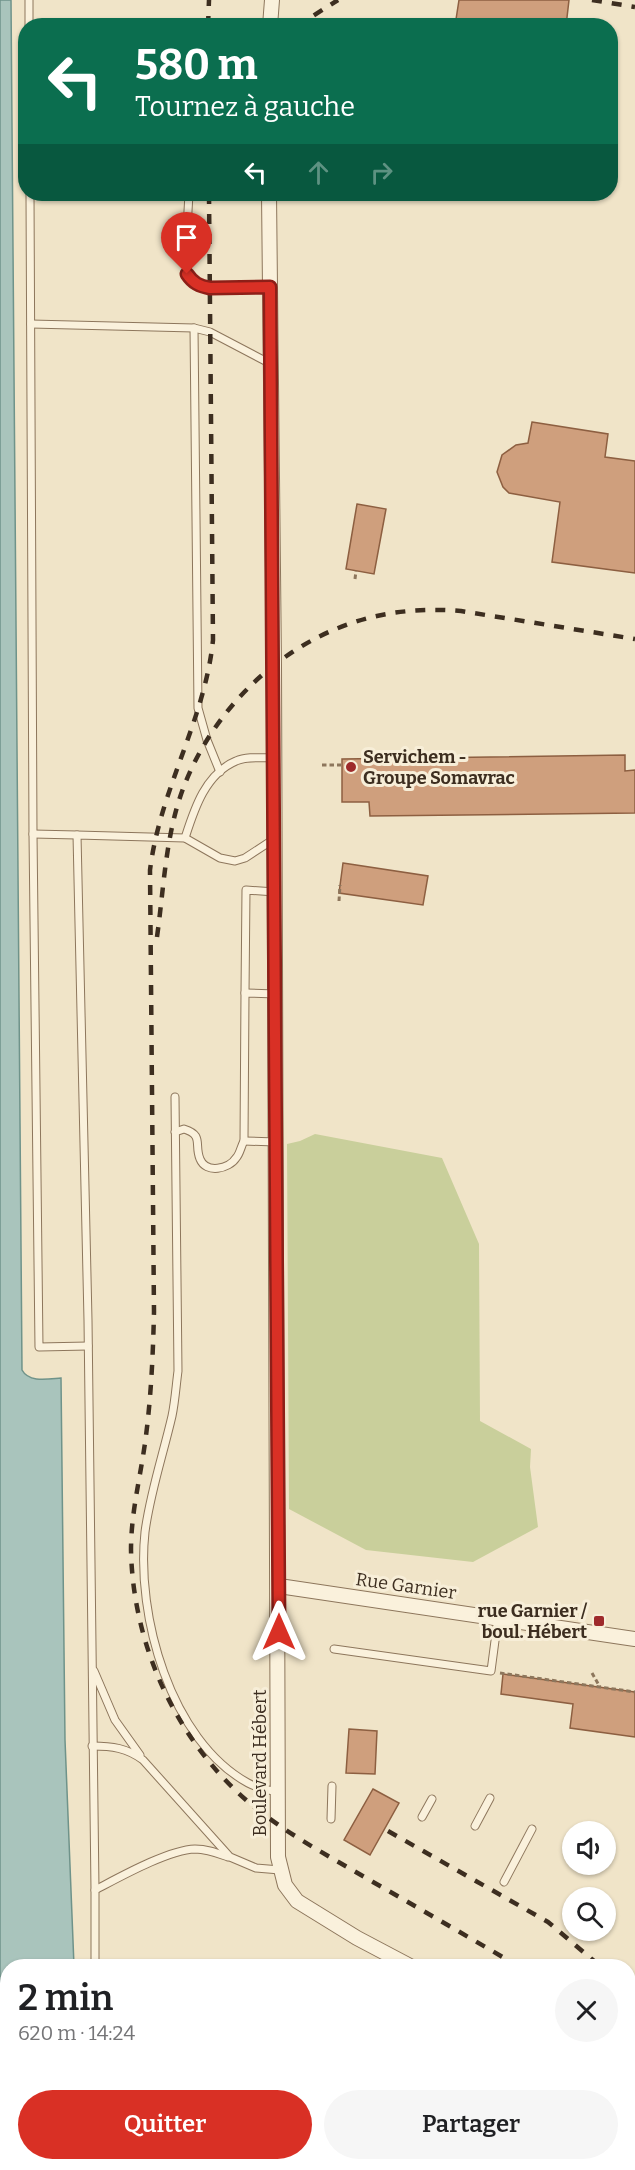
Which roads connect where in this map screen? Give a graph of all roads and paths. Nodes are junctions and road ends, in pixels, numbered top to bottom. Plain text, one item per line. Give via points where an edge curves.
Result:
1 (29, 0) edge
2 (272, 0) edge
3 (29, 18) edge
4 (271, 18) edge
5 (30, 201) edge
6 (189, 201) edge
7 (270, 201) edge
8 (270, 287) junction
9 (31, 324) junction
10 (194, 328) junction
11 (271, 364) junction
12 (356, 571) dead end
13 (355, 579) dead end
14 (274, 758) junction
15 (322, 765) dead end
16 (341, 765) dead end
17 (220, 772) junction
18 (33, 834) junction
19 (77, 835) junction
20 (186, 838) junction
21 (274, 839) junction
22 (340, 885) dead end
23 (275, 892) junction
24 (339, 901) dead end
25 (245, 993) junction
26 (276, 994) junction
27 (175, 1097) dead end
28 (176, 1132) junction
29 (244, 1141) junction
30 (276, 1142) junction
31 (88, 1346) junction
32 (279, 1586) junction
33 (498, 1618) junction
34 (635, 1639) edge
35 (334, 1649) dead end
36 (92, 1663) junction
37 (592, 1673) dead end
38 (503, 1674) dead end
39 (600, 1687) junction
40 (635, 1692) edge
41 (92, 1746) junction
42 (143, 1760) junction
43 (332, 1786) dead end
44 (278, 1792) junction
45 (490, 1798) dead end
46 (432, 1799) dead end
47 (422, 1817) dead end
48 (331, 1819) dead end
49 (475, 1826) dead end
50 (532, 1829) dead end
51 (230, 1857) junction
52 (280, 1870) junction
53 (504, 1882) dead end
54 (95, 1890) junction
55 (95, 1959) edge
56 (397, 1959) edge

1 - 3 lane
2 - 4 street
5 - 9 lane
6 - 8 lane via 186,262 192,281 210,288
7 - 8 street, Boulevard Hébert
8 - 11 street, Boulevard Hébert
9 - 10 lane
9 - 18 lane
10 - 11 lane via 210,332
10 - 17 lane via 198,708
11 - 14 street, Boulevard Hébert
12 - 13 path
14 - 17 lane via 236,761
14 - 21 street, Boulevard Hébert
15 - 16 path
17 - 20 lane via 194,808
18 - 19 lane
18 - 31 lane via 39,1347
19 - 20 lane
19 - 31 lane
20 - 21 lane via 220,858 235,861
21 - 23 street, Boulevard Hébert
22 - 24 path
23 - 25 lane via 246,890
23 - 26 street, Boulevard Hébert
25 - 26 lane
25 - 29 lane
26 - 30 street, Boulevard Hébert
27 - 28 lane
28 - 29 lane via 192,1131 197,1137 200,1159 214,1168 236,1159
28 - 44 lane via 178,1371 145,1535 147,1614 156,1653 188,1722 213,1755 235,1775 259,1788
29 - 30 lane
30 - 32 street, Boulevard Hébert
31 - 36 lane
32 - 33 street, Rue Garnier
32 - 44 street, Boulevard Hébert
33 - 34 street, Rue Garnier
33 - 35 lane via 491,1671
36 - 41 lane
36 - 42 lane via 116,1720
37 - 39 path
38 - 39 path
39 - 40 path
41 - 42 lane via 120,1748
41 - 54 lane
42 - 51 lane
43 - 48 lane
44 - 52 street, Boulevard Hébert
45 - 49 lane
46 - 47 lane
50 - 53 lane
51 - 52 lane via 256,1868
51 - 54 lane via 195,1849 180,1852
52 - 56 street, Boulevard Hébert via 285,1885 297,1900
54 - 55 lane

